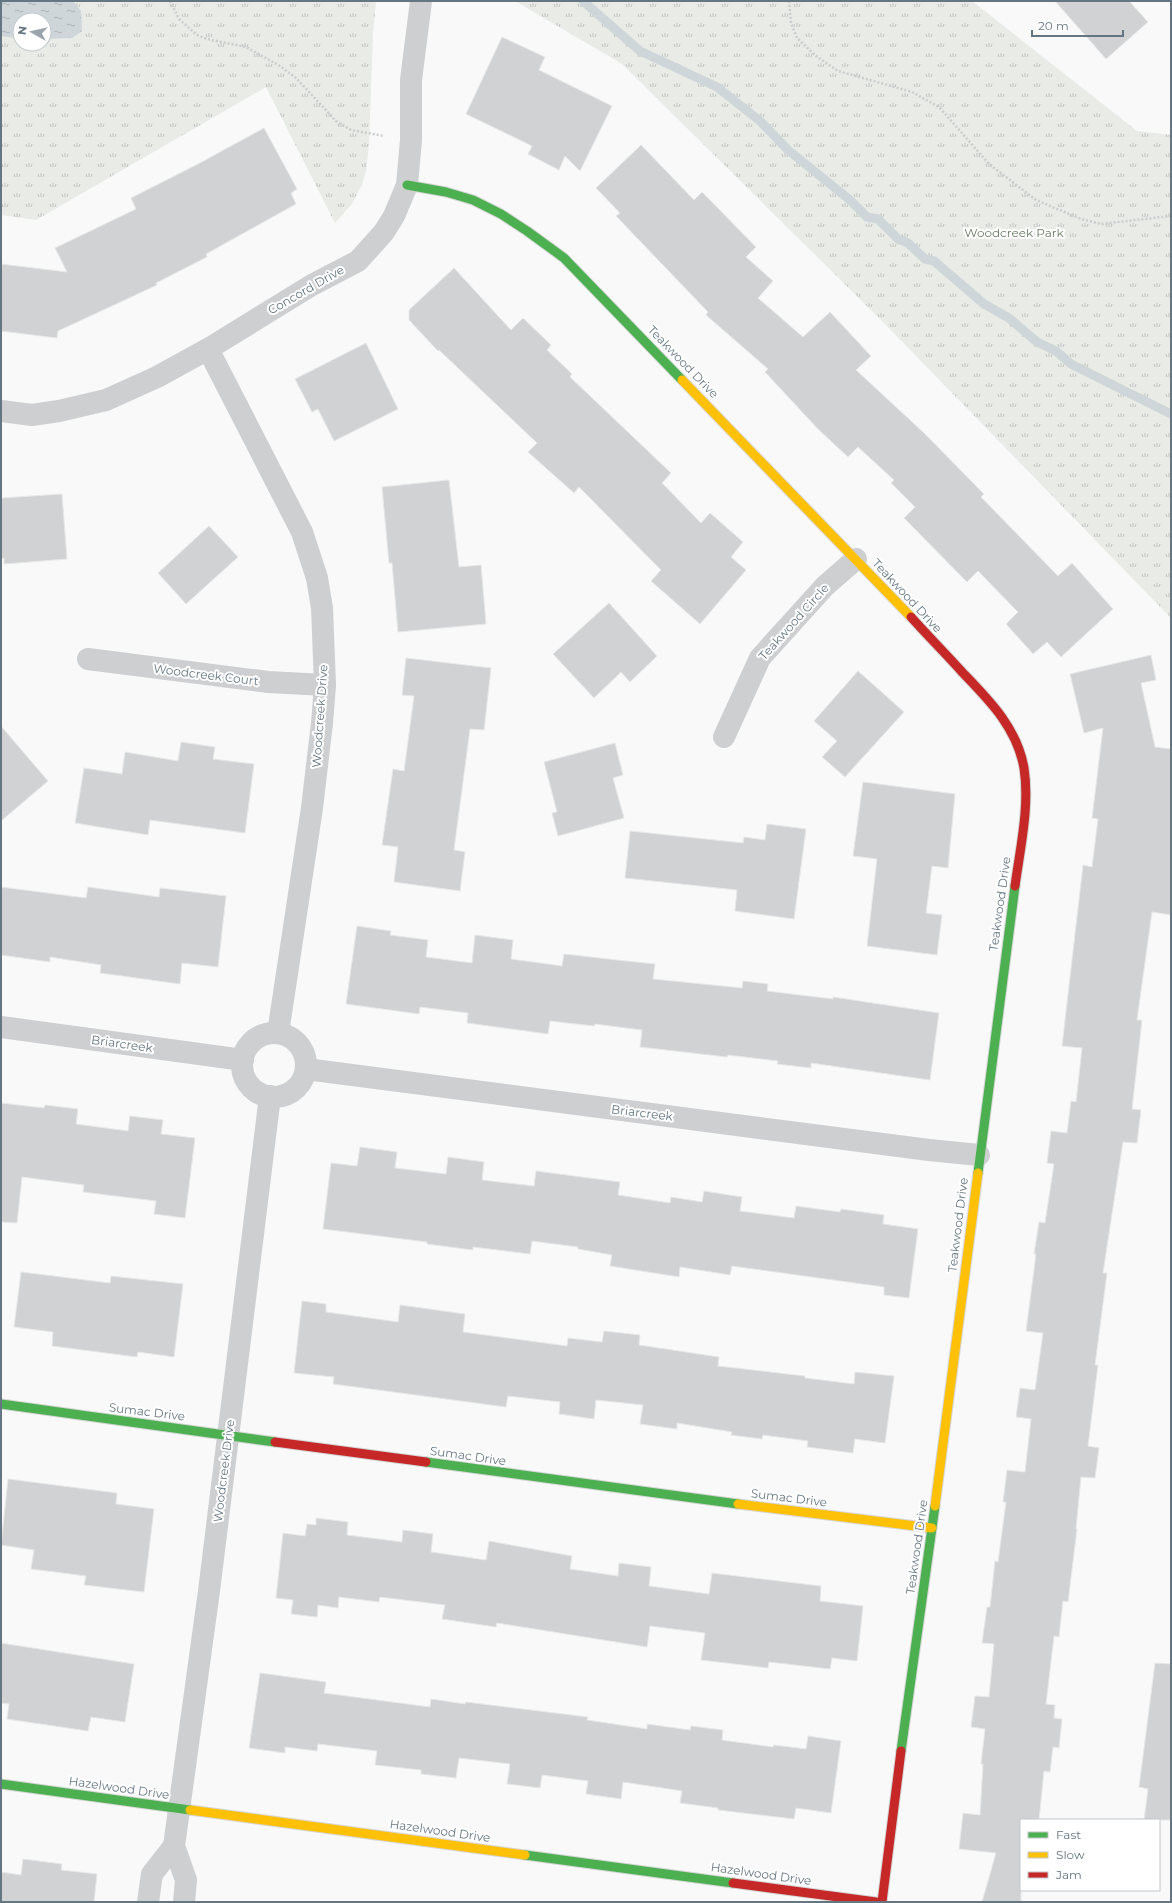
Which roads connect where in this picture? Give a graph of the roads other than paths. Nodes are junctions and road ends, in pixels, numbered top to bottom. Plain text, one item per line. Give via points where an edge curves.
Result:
1 (421, 1) edge
2 (407, 185) junction
3 (208, 349) junction
4 (1, 411) edge
5 (856, 559) junction
6 (88, 659) dead end
7 (325, 685) junction
8 (724, 737) dead end
9 (1, 1027) edge
10 (278, 1033) junction
11 (243, 1060) junction
12 (306, 1069) junction
13 (270, 1096) junction
14 (979, 1155) junction
15 (1, 1404) edge
16 (229, 1434) junction
17 (932, 1528) junction
18 (1, 1784) edge
19 (179, 1808) junction
20 (174, 1846) junction
21 (148, 1902) edge
22 (184, 1902) edge
23 (876, 1902) edge
24 (882, 1902) edge

1 - 2 street, Concord Drive via 411,80 411,140
2 - 3 street, Concord Drive via 384,232 358,261 312,285
2 - 5 street, Teakwood Drive via 459,195 502,214 564,258
3 - 4 street, Concord Drive via 106,400 32,415
3 - 7 street, Woodcreek Drive via 302,532 317,578 322,608
5 - 8 street, Teakwood Circle via 825,586 760,658
5 - 14 street, Teakwood Drive via 988,699 1007,723 1025,768 1026,793 1020,848
6 - 7 street, Woodcreek Court via 260,681
7 - 10 street, Woodcreek Drive via 312,808
9 - 11 street, Briarcreek
10 - 11 street via 268,1033 257,1038 248,1047
10 - 12 street via 292,1038 301,1047 306,1058
11 - 13 street via 243,1071 248,1082 256,1091
12 - 13 street via 301,1082 292,1091 280,1096
12 - 14 street, Briarcreek
13 - 16 street, Woodcreek Drive
14 - 17 street, Teakwood Drive
15 - 16 street, Sumac Drive
16 - 17 street, Sumac Drive via 627,1490
16 - 19 street, Woodcreek Drive
17 - 24 street, Teakwood Drive
18 - 19 street, Hazelwood Drive
19 - 20 street, Woodcreek Drive
19 - 23 street, Hazelwood Drive
20 - 21 street via 152,1874
20 - 22 street, Woodcreek Drive via 186,1880

